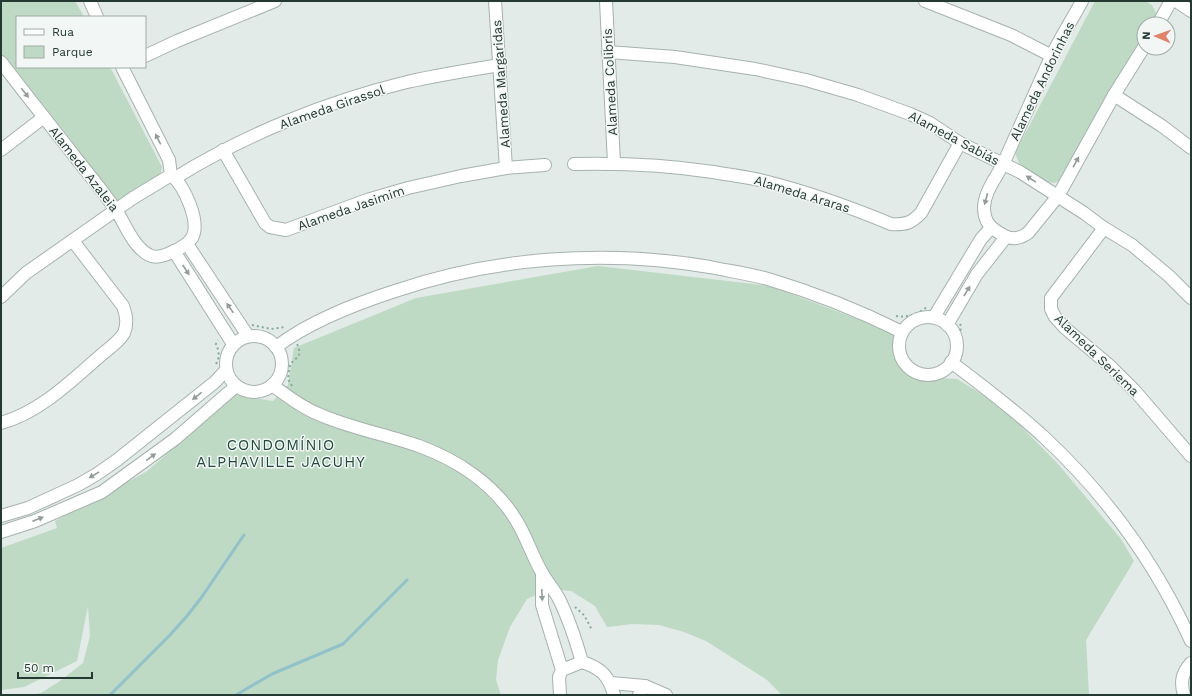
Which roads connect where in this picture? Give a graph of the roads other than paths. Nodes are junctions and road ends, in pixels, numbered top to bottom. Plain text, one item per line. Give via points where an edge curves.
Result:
1 (90, 1) edge
2 (274, 1) edge
3 (495, 1) edge
4 (606, 1) edge
5 (925, 1) edge
6 (1082, 1) edge
7 (1171, 1) edge
8 (1176, 1) edge
9 (1191, 11) edge
10 (97, 16) edge
11 (1163, 16) edge
12 (608, 52) junction
13 (146, 56) edge
14 (1052, 56) junction
15 (1138, 56) edge
16 (1, 62) edge
17 (500, 65) junction
18 (123, 68) edge
19 (1114, 95) junction
20 (44, 118) junction
21 (960, 143) junction
22 (1191, 148) edge
23 (1, 150) edge
24 (223, 150) junction
25 (614, 163) junction
26 (574, 164) dead end
27 (1003, 164) junction
28 (545, 165) dead end
29 (506, 168) junction
30 (173, 177) junction
31 (1058, 196) junction
32 (116, 210) junction
33 (991, 228) junction
34 (1104, 228) junction
35 (1006, 237) junction
36 (73, 242) junction
37 (187, 244) junction
38 (174, 251) junction
39 (965, 266) junction
40 (977, 274) junction
41 (210, 280) junction
42 (198, 289) junction
43 (1, 297) edge
44 (1191, 298) edge
45 (937, 312) junction
46 (947, 325) junction
47 (245, 331) junction
48 (902, 332) junction
49 (230, 339) junction
50 (276, 347) junction
51 (957, 363) junction
52 (220, 368) junction
53 (272, 385) junction
54 (236, 386) junction
55 (1, 423) edge
56 (1191, 456) edge
57 (1, 516) edge
58 (1, 532) edge
59 (542, 573) junction
60 (568, 606) junction
61 (546, 616) junction
62 (1191, 641) edge
63 (582, 662) junction
64 (1191, 662) edge
65 (562, 670) junction
66 (611, 683) junction
67 (642, 691) edge
68 (560, 695) edge
69 (614, 695) edge
70 (666, 695) edge
71 (1184, 695) edge

1 - 10 street
2 - 13 street
3 - 17 street, Alameda Margaridas
4 - 12 street, Alameda Colibris
5 - 14 street via 1011,35
6 - 14 street, Alameda Andorinhas
7 - 11 street
8 - 9 street
12 - 21 street, Alameda Sabiás via 714,62 806,80 910,114 930,123
12 - 25 street, Alameda Colibris
14 - 27 street, Alameda Andorinhas
15 - 19 street
16 -> 20 street, Alameda Azaleia
17 - 24 street, Alameda Girassol via 407,82 326,106
17 - 29 street, Alameda Margaridas
30 -> 18 street via 169,160
19 - 22 street
31 -> 19 street
20 - 23 street
20 - 32 street, Alameda Azaleia
21 - 25 street, Alameda Araras via 921,213 903,225 891,224 802,191 763,181 678,167
21 - 27 street, Alameda Sabiás
24 - 29 street, Alameda Jasimim via 265,223 270,227 286,230 408,188
24 - 30 street, Alameda Girassol
25 - 26 street, Alameda Araras
31 -> 27 street, Alameda Sabiás
27 -> 33 street, Alameda Andorinhas via 989,189 984,205 984,214
28 - 29 street, Alameda Jasimim
30 - 32 street, Alameda Girassol
30 - 37 street via 185,194 193,213 195,226
31 - 34 street, Alameda Sabiás
31 - 35 street via 1028,233 1022,237
32 - 36 street, Alameda Girassol
32 - 38 street, Alameda Azaleia via 134,241 151,257 164,256
33 - 35 street
33 - 39 street via 981,239
34 - 44 street, Alameda Sabiás via 1132,245
34 - 56 street, Alameda Seriema via 1051,298 1051,309 1055,318 1065,328 1109,365 1135,392
35 - 40 street
36 - 43 street, Alameda Girassol via 26,274
36 - 55 street via 123,306 126,316 123,334 55,395 32,410
37 - 38 street, Alameda Azaleia
37 - 41 street
38 -> 42 street
39 - 40 street
39 - 45 street
46 -> 40 street
41 - 42 street
47 -> 41 street
42 - 49 street
45 - 46 street
45 - 48 street via 916,319
46 - 51 street via 952,330 956,343 954,356
47 - 49 street via 240,339
47 - 50 street via 264,337
48 - 50 street via 833,301 766,279 685,263 625,258 583,258 505,264 430,280 378,296 342,311 293,334
48 - 51 street via 900,353 912,370 933,374
49 - 52 street via 226,360
50 - 53 street via 280,354 281,367
51 - 62 street via 1045,437 1081,473 1151,564
52 - 54 street
52 -> 57 street via 215,382 97,474 28,508
53 - 54 street via 258,392 242,390
53 - 59 street via 296,402 324,416 420,446 440,454 473,474 501,499 516,520
58 -> 54 street via 35,521 102,492 175,439
59 - 60 street via 559,599
59 -> 61 street via 542,605
60 - 61 street
60 - 63 street
61 - 65 street
63 - 65 street
63 - 66 street via 600,670
64 - 71 street via 1182,677
65 - 68 street
66 - 67 street
66 - 69 street
67 - 70 street

